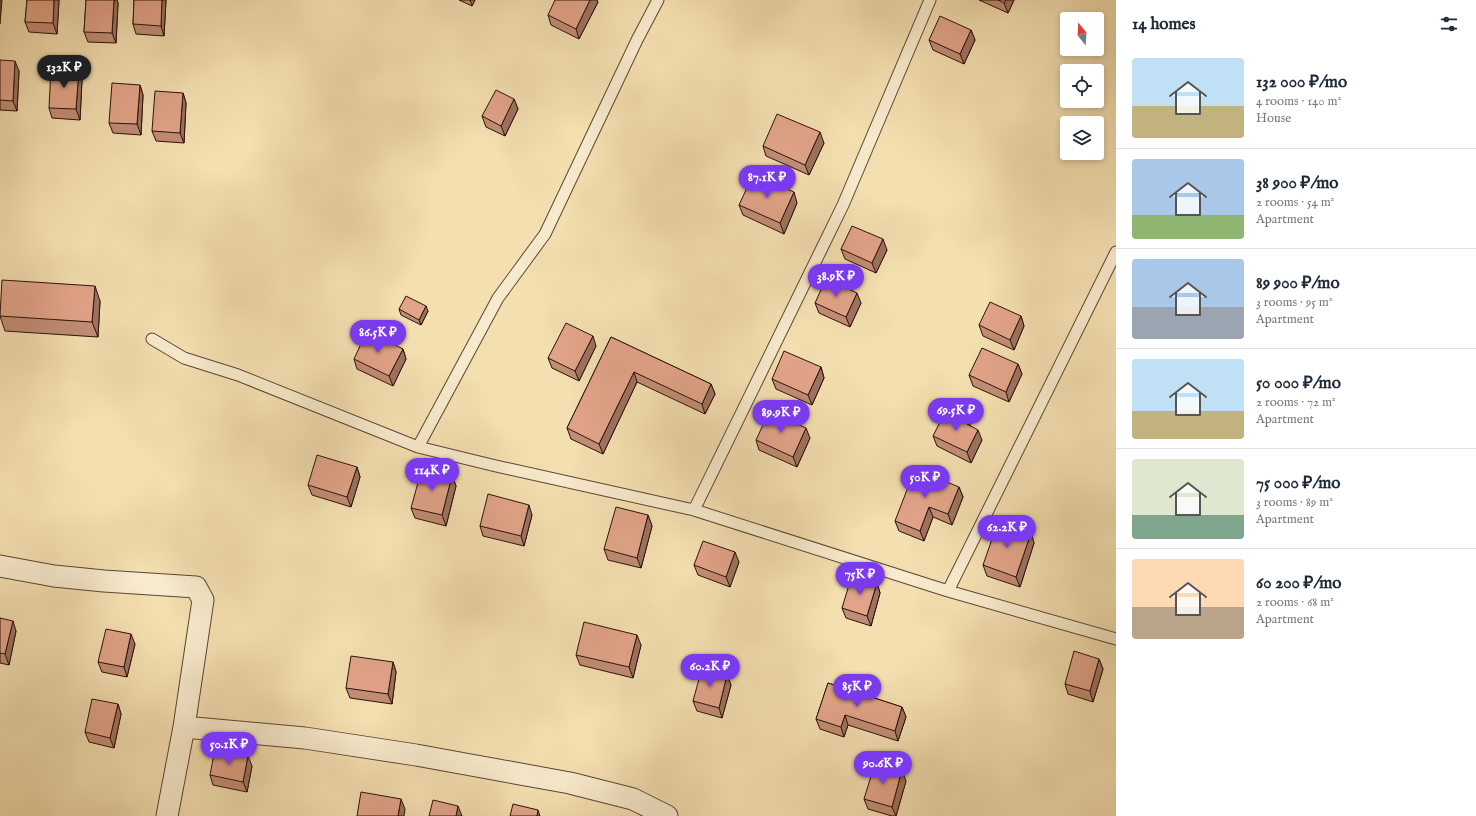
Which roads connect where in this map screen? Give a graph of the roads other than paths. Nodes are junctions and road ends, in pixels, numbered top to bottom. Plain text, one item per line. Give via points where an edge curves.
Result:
1 (658, 0) edge
2 (930, 0) edge
3 (1116, 252) edge
4 (152, 339) dead end
5 (418, 447) junction
6 (694, 510) junction
7 (0, 566) edge
8 (948, 591) junction
9 (1116, 639) edge
10 (184, 727) junction
11 (167, 816) edge
12 (667, 816) edge

1 - 5 lane via 545,234 498,298
2 - 6 lane via 843,205
3 - 8 lane
4 - 5 lane via 184,358 238,375
5 - 6 lane
6 - 8 lane
7 - 10 street via 104,582 196,587 203,600
8 - 9 lane
10 - 11 street
10 - 12 street via 305,738 570,783 633,799

